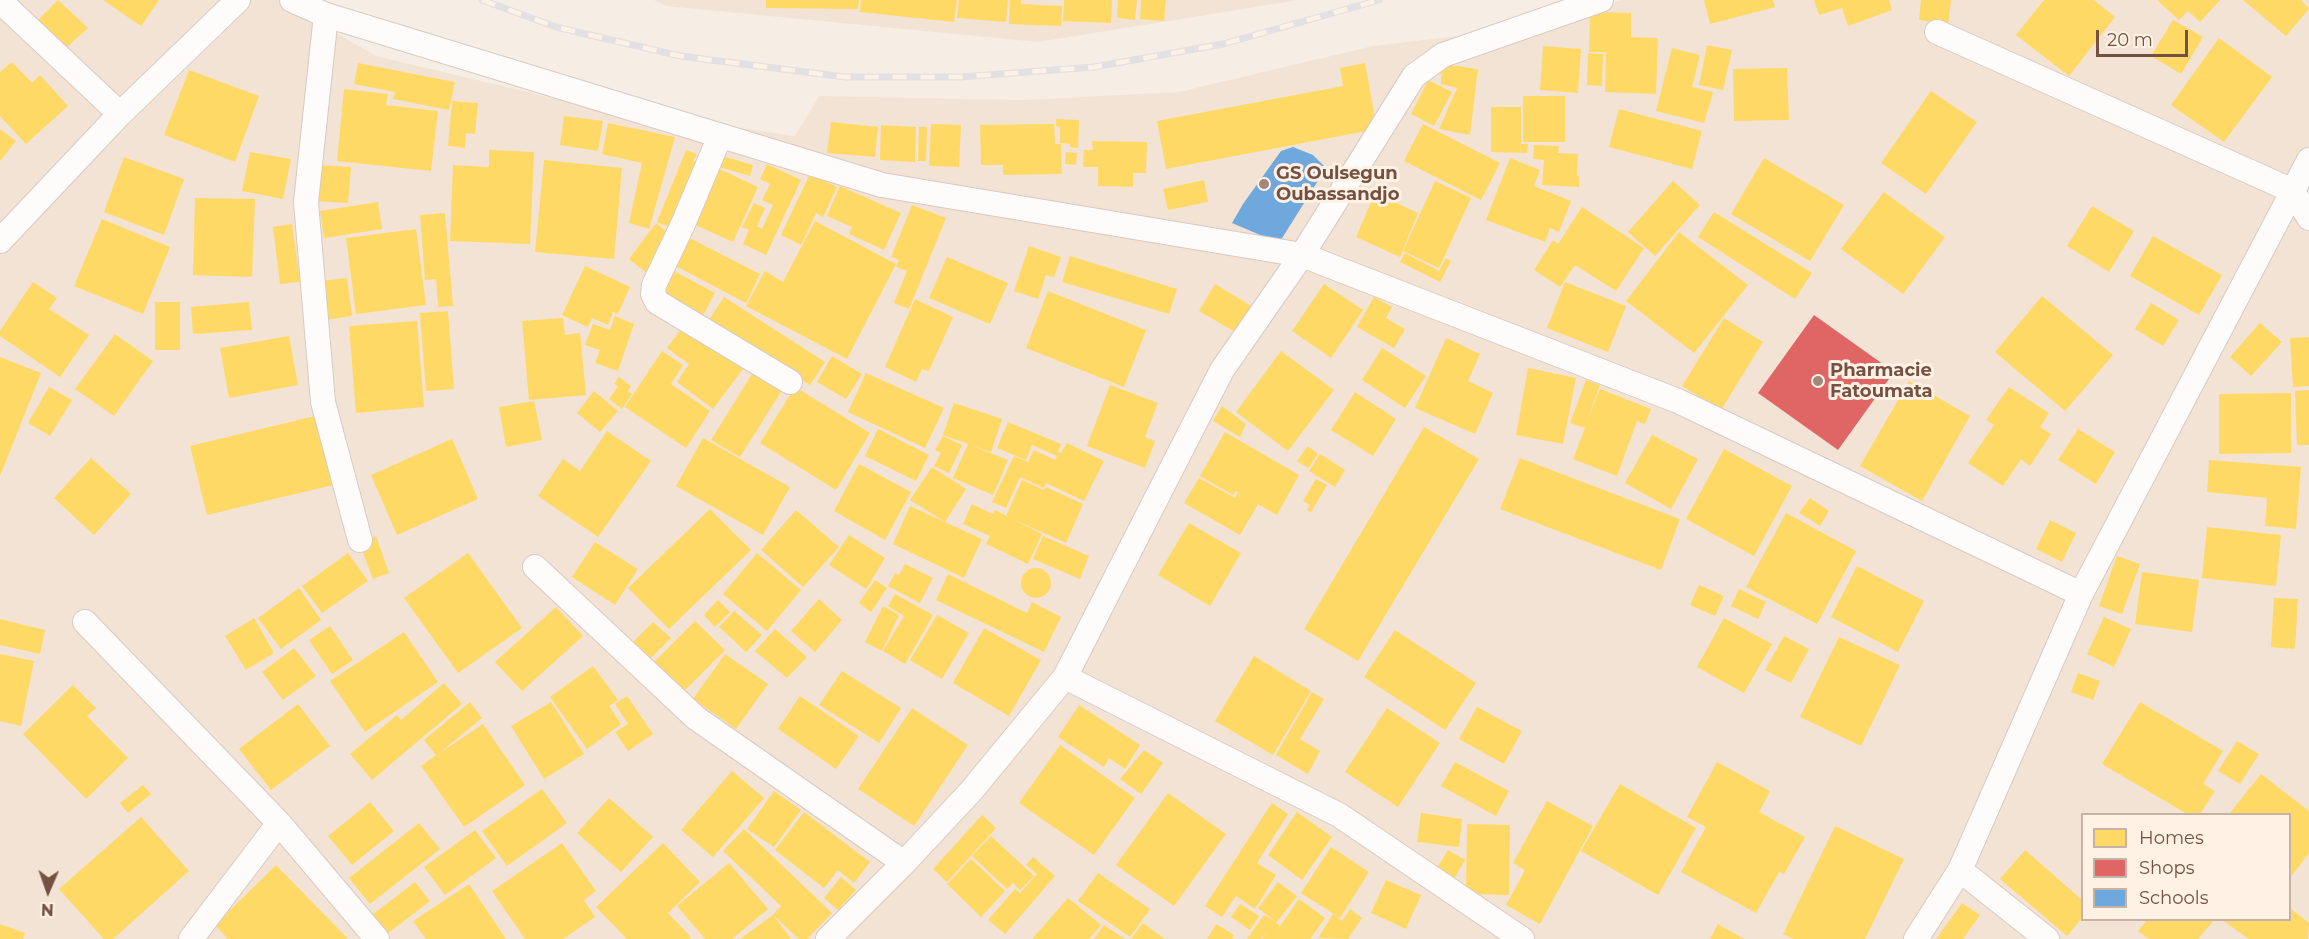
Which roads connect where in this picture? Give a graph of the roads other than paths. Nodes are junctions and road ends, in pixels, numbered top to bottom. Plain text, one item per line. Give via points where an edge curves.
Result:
1 (238, 0) edge
2 (292, 0) edge
3 (1601, 0) edge
4 (0, 1) edge
5 (326, 15) junction
6 (1938, 32) dead end
7 (120, 114) junction
8 (720, 136) junction
9 (2309, 160) edge
10 (2293, 191) junction
11 (2309, 218) edge
12 (0, 241) edge
13 (1302, 255) junction
14 (790, 382) dead end
15 (360, 540) dead end
16 (535, 567) dead end
17 (2081, 594) junction
18 (86, 622) dead end
19 (1065, 677) junction
20 (279, 823) junction
21 (904, 863) junction
22 (1960, 870) junction
23 (190, 939) edge
24 (377, 939) edge
25 (828, 939) edge
26 (1522, 939) edge
27 (1916, 939) edge
28 (2047, 939) edge

1 - 7 street
2 - 5 street
3 - 13 street via 1443,55 1414,76
4 - 7 street
5 - 8 street
5 - 15 street via 306,202 323,402
6 - 10 street
7 - 12 street
8 - 13 street via 882,185
8 - 14 street via 653,294 657,302
9 - 10 street
10 - 11 street
10 - 17 street
13 - 17 street via 1678,401
13 - 19 street via 1222,370
16 - 21 street via 696,718
17 - 22 street
18 - 20 street
19 - 21 street via 972,790
19 - 26 street via 1339,815
20 - 23 street
20 - 24 street
21 - 25 street
22 - 27 street
22 - 28 street

